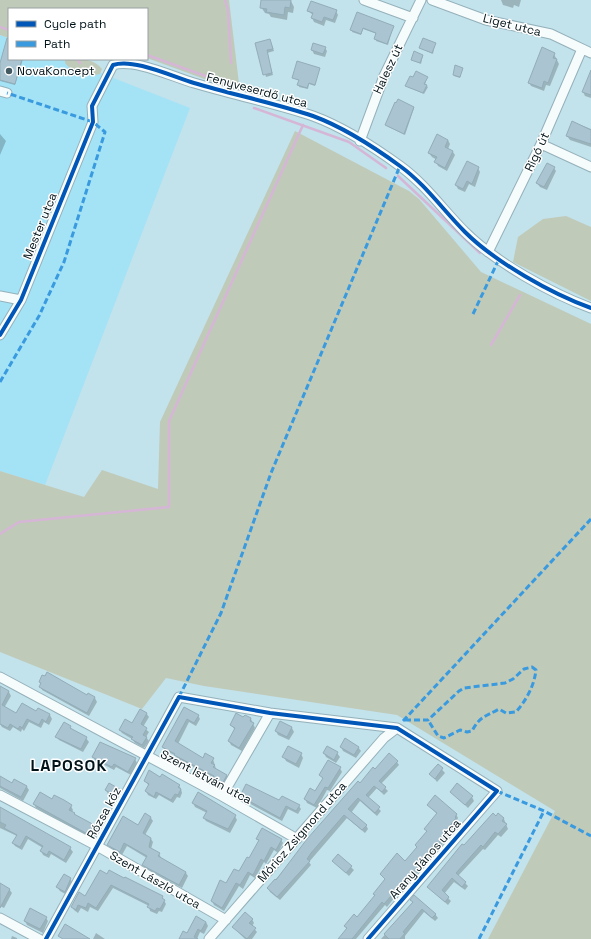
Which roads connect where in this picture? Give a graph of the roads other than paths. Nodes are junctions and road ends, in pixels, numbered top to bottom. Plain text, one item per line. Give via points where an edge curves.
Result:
1 (364, 0) edge
2 (421, 0) edge
3 (432, 0) edge
4 (413, 18) junction
5 (582, 49) junction
6 (591, 53) edge
7 (93, 122) joint
8 (360, 140) junction
9 (541, 144) junction
10 (591, 167) edge
11 (488, 252) junction
12 (0, 296) edge
13 (21, 300) junction
14 (591, 308) edge
15 (0, 335) edge
16 (0, 677) edge
17 (270, 714) junction
18 (397, 728) junction
19 (147, 757) junction
20 (0, 794) edge
21 (222, 796) junction
22 (297, 839) junction
23 (97, 846) junction
24 (0, 918) edge
25 (226, 920) junction
26 (39, 939) edge
27 (46, 939) edge
28 (209, 939) edge
29 (368, 939) edge

1 - 4 street
2 - 4 street, Halesz út
3 - 5 street, Liget utca via 486,20 552,34
4 - 8 street, Halesz út via 384,76
5 - 6 street, Liget utca
5 - 9 street, Rigó út
7 - 8 street, Fenyveserdő utca via 92,106 113,65 121,62 148,67 170,77 289,108 332,125
7 - 13 street, Mester utca
8 - 11 street, Fenyveserdő utca via 400,166
9 - 10 street
9 - 11 street, Rigó út
11 - 14 street, Fenyveserdő utca via 565,298
12 - 13 street
13 - 15 street, Mester utca
16 - 19 street, Szent István utca
17 - 18 street
17 - 19 street, Rózsa köz via 179,697
17 - 21 street
18 - 22 street, Móricz Zsigmond utca via 384,738
18 - 29 street, Arany János utca via 497,791
19 - 21 street, Szent István utca
19 - 23 street, Rózsa köz
20 - 23 street, Szent László utca
21 - 22 street, Szent István utca
22 - 25 street, Móricz Zsigmond utca
23 - 25 street, Szent László utca
23 - 27 street, Rózsa köz
24 - 26 street
25 - 28 street, Móricz Zsigmond utca

